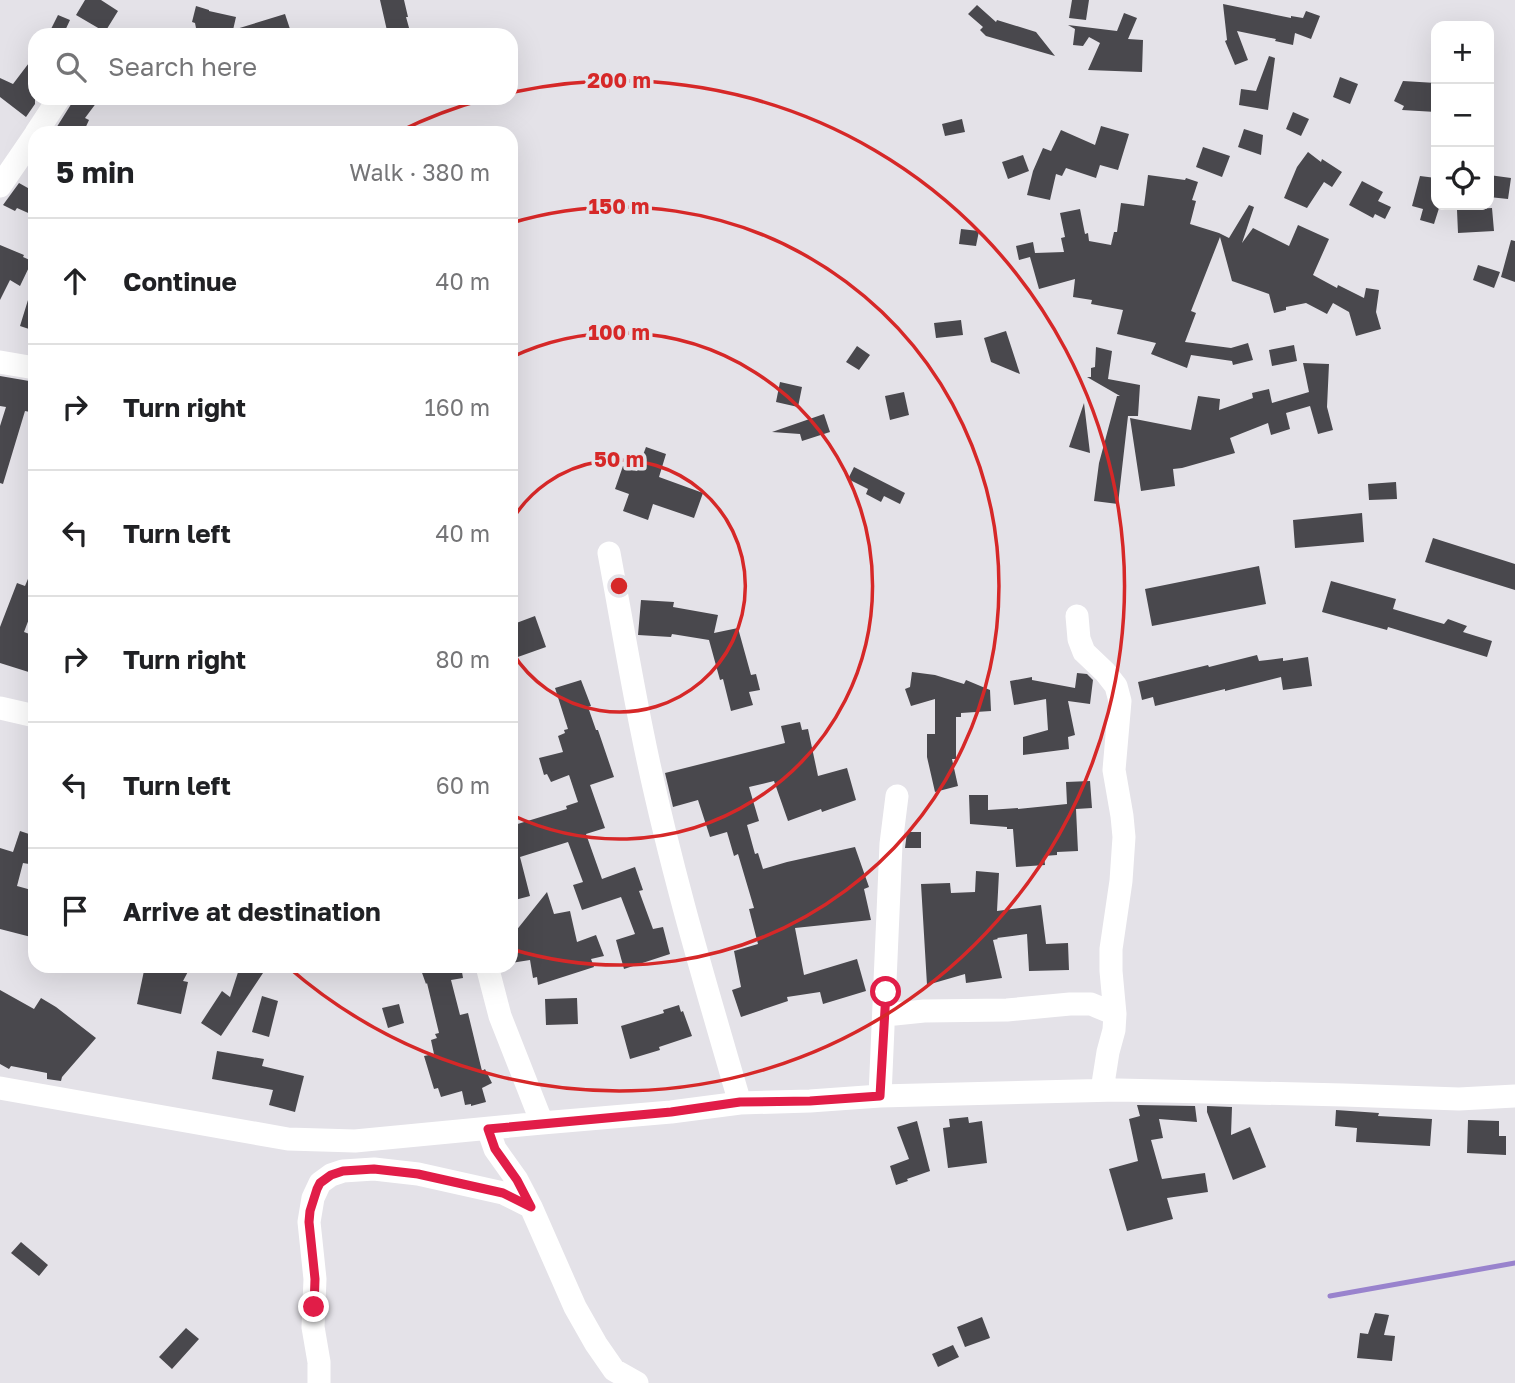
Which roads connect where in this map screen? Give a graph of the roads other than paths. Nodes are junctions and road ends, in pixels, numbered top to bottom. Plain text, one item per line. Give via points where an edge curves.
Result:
1 (55, 105) edge
2 (41, 126) edge
3 (28, 146) edge
4 (0, 187) edge
5 (0, 362) edge
6 (28, 367) edge
7 (609, 553) dead end
8 (1077, 616) dead end
9 (0, 708) edge
10 (28, 714) edge
11 (897, 796) dead end
12 (489, 973) edge
13 (1115, 1014) junction
14 (885, 1015) junction
15 (0, 1088) edge
16 (1102, 1090) junction
17 (880, 1096) junction
18 (1515, 1096) edge
19 (740, 1102) junction
20 (542, 1123) junction
21 (488, 1129) junction
22 (531, 1207) junction
23 (319, 1383) edge
24 (637, 1383) edge

1 - 2 street
3 - 4 street
5 - 6 street
7 - 19 street via 665,829
8 - 13 street via 1084,652 1116,686 1120,701 1114,770 1124,837 1111,949
9 - 10 street
11 - 14 street
12 - 20 street via 500,1016
13 - 14 street via 1091,1004 1070,1004
13 - 16 street
14 - 17 street
15 - 21 street via 288,1139 355,1142
16 - 17 street
16 - 18 street via 1459,1099
17 - 19 street
19 - 20 street
20 - 21 street
21 - 22 street via 495,1149
22 - 23 street via 503,1193 418,1174 343,1171 320,1183 309,1222
22 - 24 street via 596,1345 614,1370

